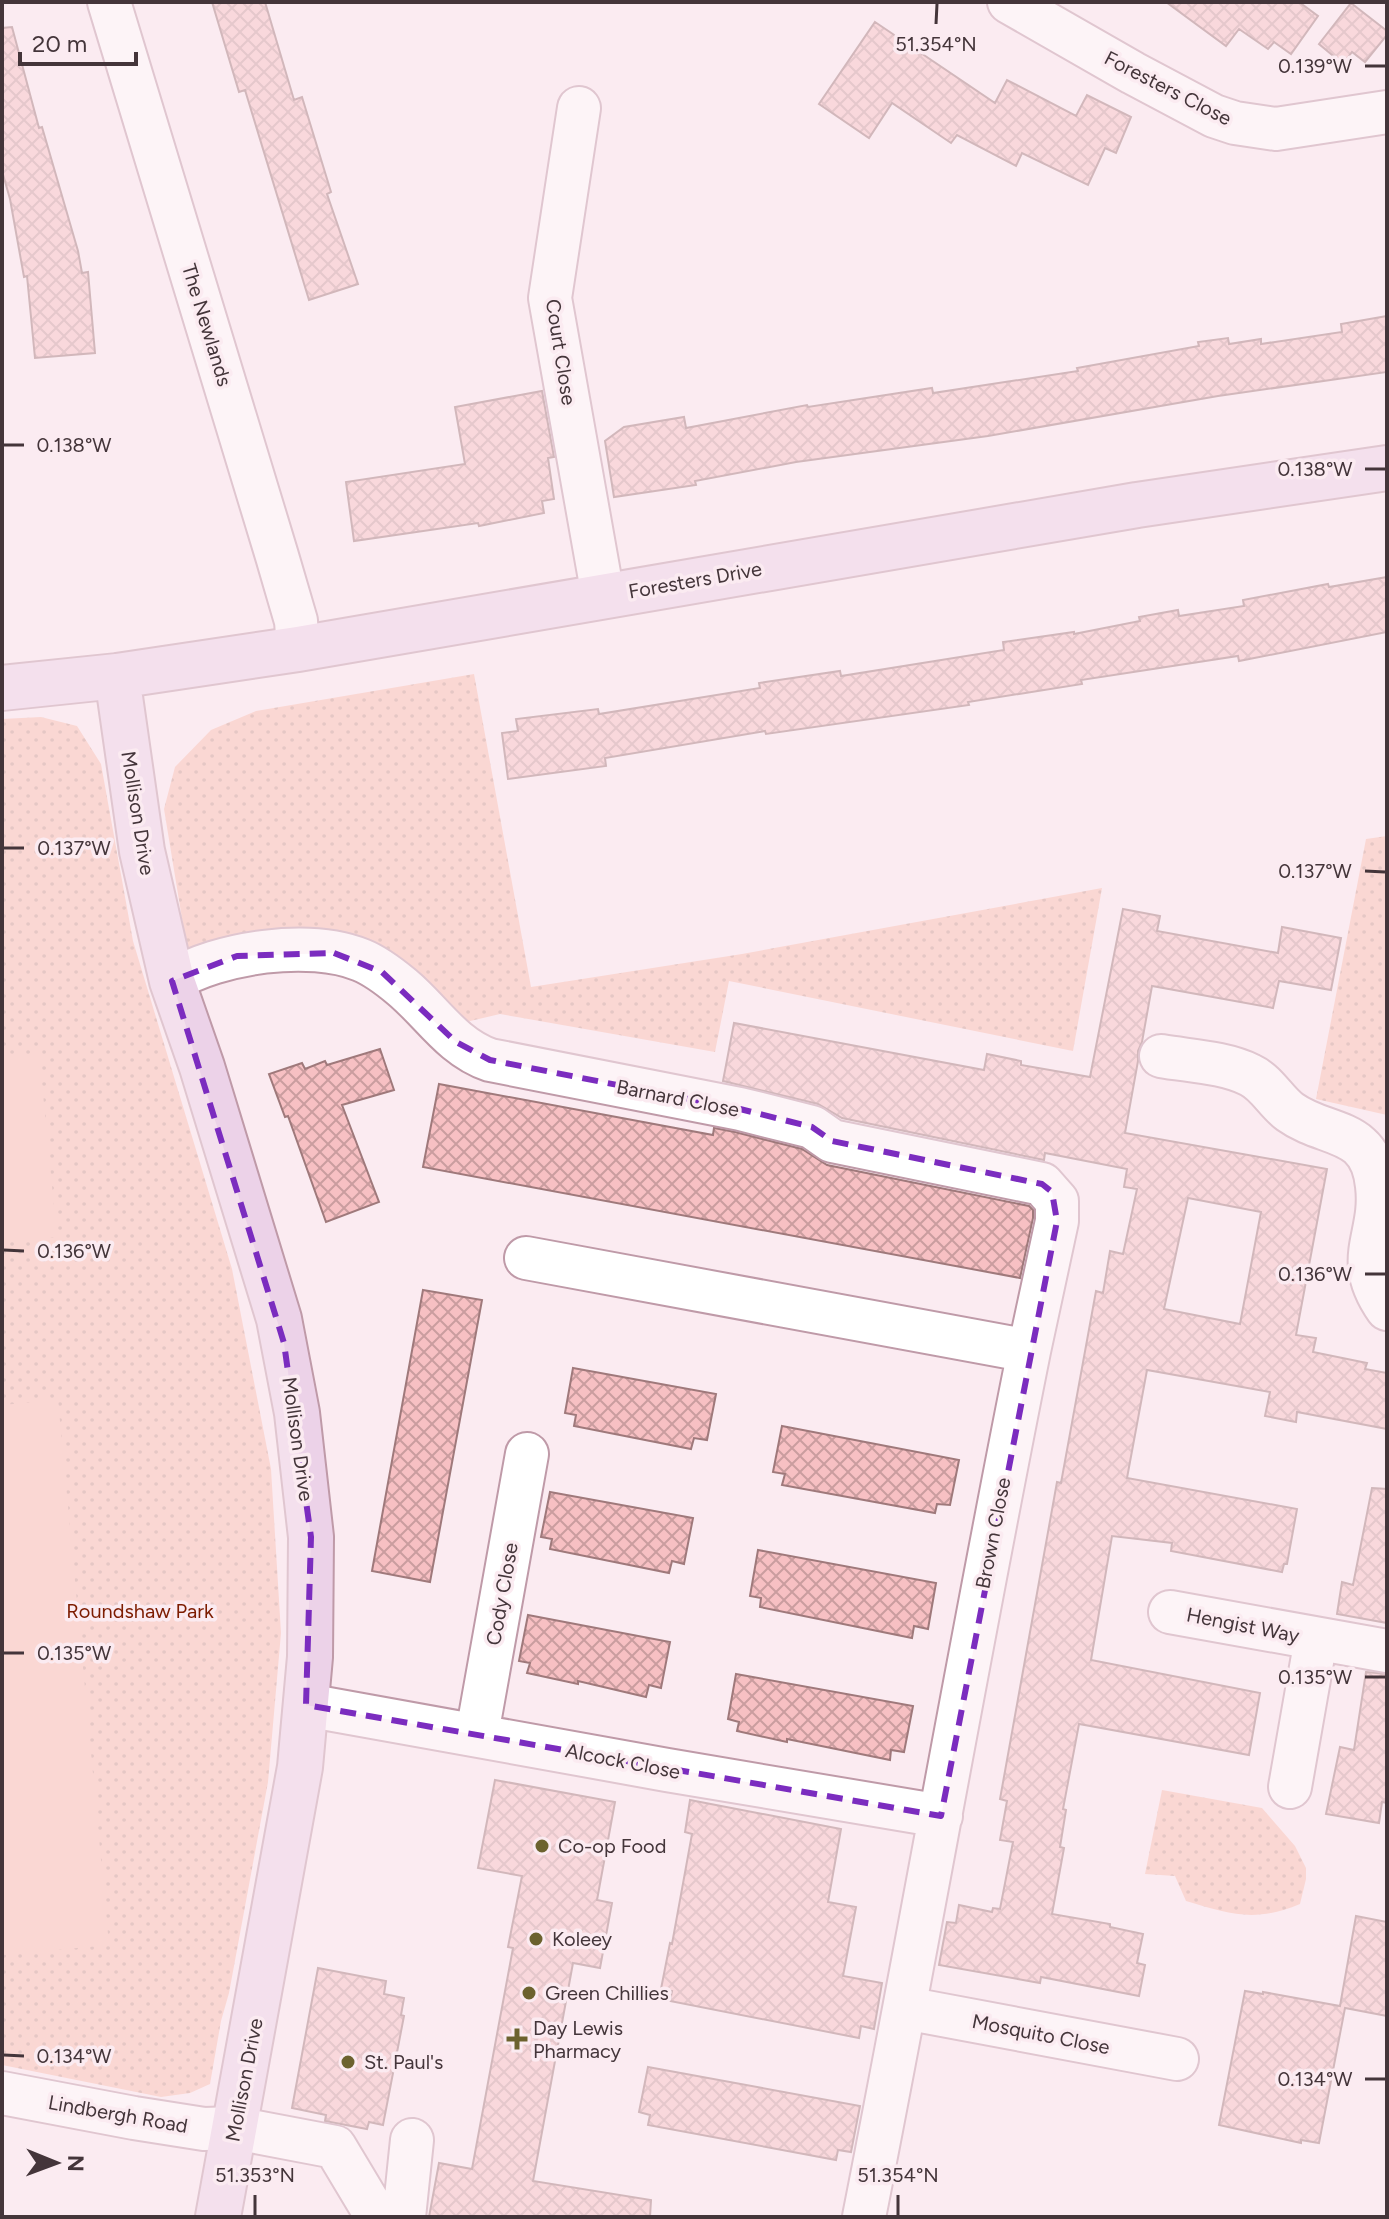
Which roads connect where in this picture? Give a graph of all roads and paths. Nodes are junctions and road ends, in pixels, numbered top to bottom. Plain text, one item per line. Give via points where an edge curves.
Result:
1 (109, 2) edge
2 (1009, 2) edge
3 (579, 108) dead end
4 (1387, 112) edge
5 (1387, 468) edge
6 (603, 596) junction
7 (298, 649) junction
8 (117, 676) junction
9 (2, 688) edge
10 (172, 981) junction
11 (1161, 1056) dead end
12 (526, 1258) dead end
13 (1387, 1309) edge
14 (1029, 1351) junction
15 (527, 1454) dead end
16 (1170, 1612) dead end
17 (1316, 1639) junction
18 (1387, 1651) edge
19 (306, 1705) junction
20 (477, 1734) junction
21 (1290, 1787) dead end
22 (941, 1816) junction
23 (905, 2008) junction
24 (1177, 2059) dead end
25 (2, 2093) edge
26 (235, 2128) junction
27 (412, 2140) dead end
28 (218, 2217) edge
29 (377, 2217) edge
30 (404, 2217) edge
31 (864, 2217) edge

1 - 7 street, The Newlands via 296,621
2 - 4 street, Foresters Close via 1133,73 1235,123 1276,129
3 - 6 street, Court Close via 550,298
5 - 6 main road, Foresters Drive
6 - 7 main road, Foresters Drive
7 - 8 main road, Foresters Drive
8 - 9 main road, Foresters Drive
8 - 10 main road, Mollison Drive via 142,851
10 - 14 street, Barnard Close via 191,969 237,956 334,953 382,972 456,1042 490,1060 740,1109 812,1127 832,1141 1042,1184 1057,1201 1057,1221
10 - 19 main road, Mollison Drive via 284,1343 311,1537
11 - 13 street via 1252,1076 1289,1112 1350,1137 1361,1148 1378,1189 1369,1266 1372,1284
12 - 14 street
14 - 22 street, Brown Close
15 - 20 street, Cody Close
16 - 17 street, Hengist Way
17 - 18 street, Hengist Way
17 - 21 street, Hengist Way
19 - 20 street, Alcock Close
19 - 26 main road, Mollison Drive via 290,1831
20 - 22 street, Alcock Close
22 - 23 street, Brown Close
23 - 24 street, Mosquito Close
23 - 31 street, Brown Close
25 - 26 street, Lindbergh Road via 204,2129
26 - 28 main road, Mollison Drive
26 - 29 street, Lindbergh Road via 335,2147
27 - 30 street

